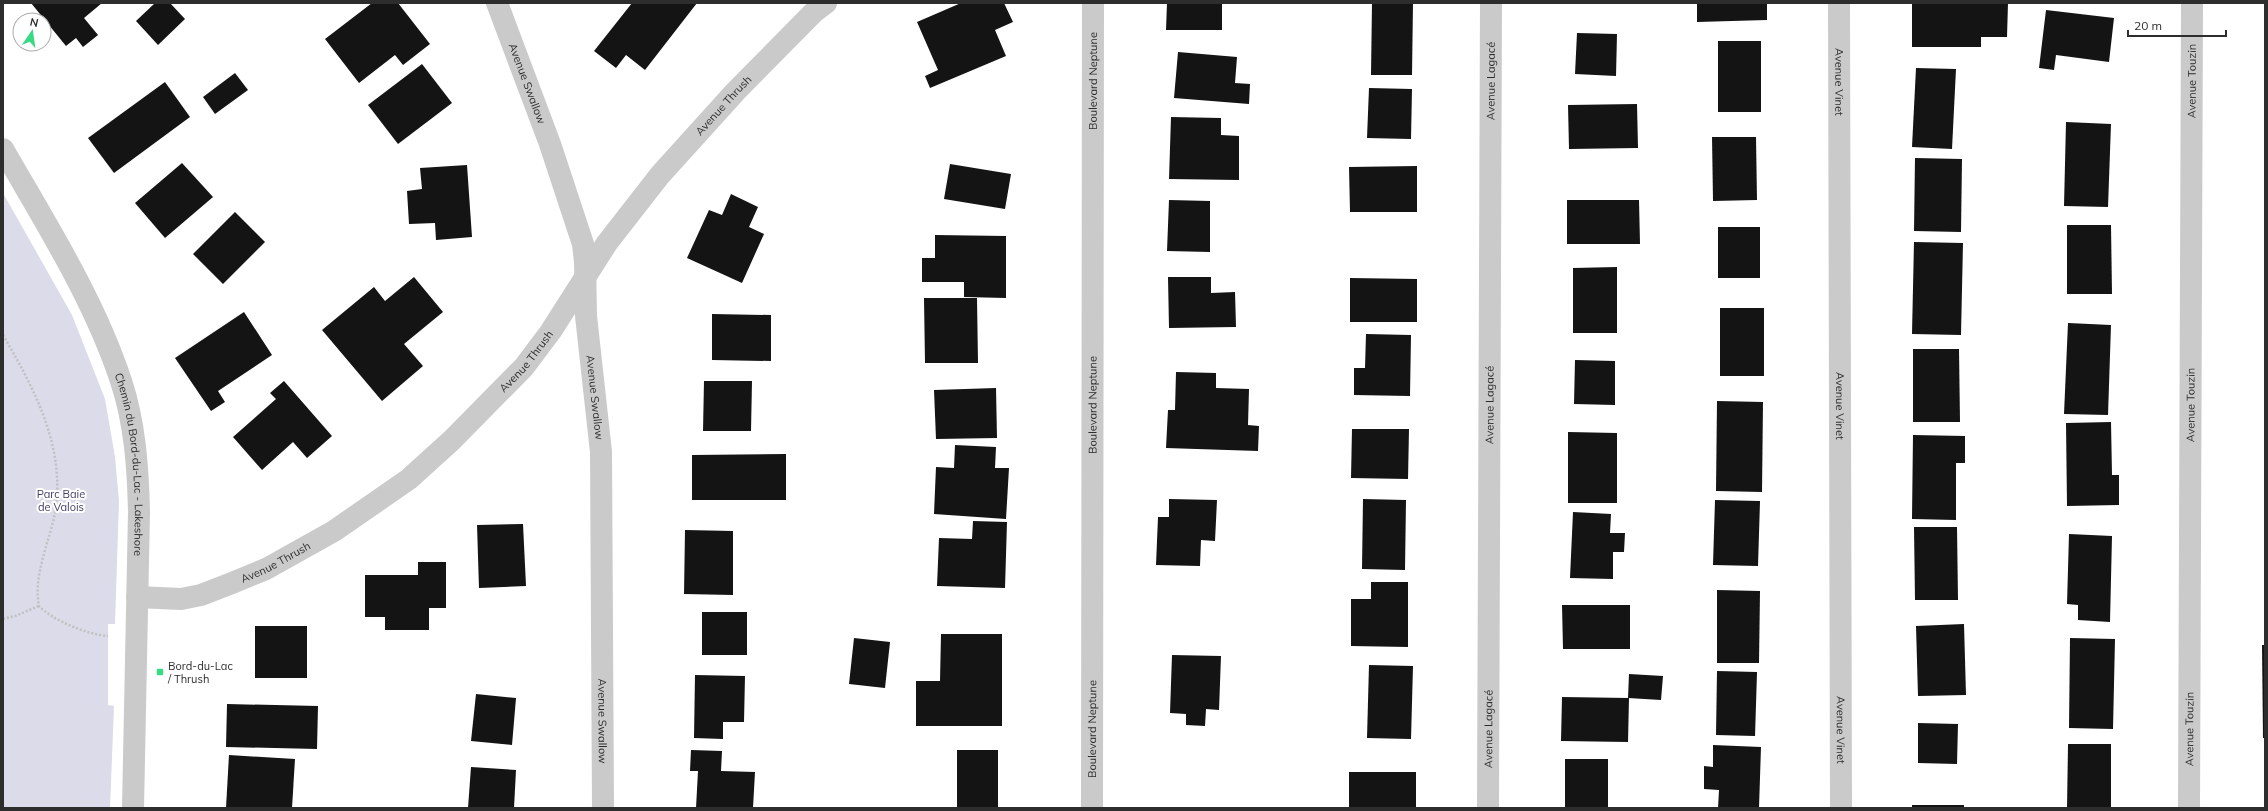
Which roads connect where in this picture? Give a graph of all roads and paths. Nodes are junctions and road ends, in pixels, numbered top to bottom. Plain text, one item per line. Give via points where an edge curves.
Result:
1 (497, 3) edge
2 (826, 3) edge
3 (1094, 3) edge
4 (1491, 3) edge
5 (1839, 3) edge
6 (2192, 3) edge
7 (3, 150) edge
8 (586, 276) junction
9 (3, 335) edge
10 (137, 597) junction
11 (39, 606) junction
12 (3, 618) edge
13 (112, 636) dead end
14 (133, 808) edge
15 (603, 808) edge
16 (1092, 808) edge
17 (1488, 808) edge
18 (1841, 808) edge
19 (2189, 808) edge

1 - 8 street, Avenue Swallow via 550,144 583,244
2 - 8 street, Avenue Thrush via 736,91 660,175 629,212
3 - 16 street, Boulevard Neptune
4 - 17 street, Avenue Lagacé
5 - 18 street, Avenue Vinet
6 - 19 street, Avenue Touzin
7 - 10 street, Chemin du Bord-du-Lac - Lakeshore via 84,294 110,350 121,382 130,415 138,479
8 - 10 street, Avenue Thrush via 551,331 524,367 419,470 369,509 266,569 208,593 181,599
8 - 15 street, Avenue Swallow via 586,316 601,452
9 - 11 path via 43,411 57,467 55,513 38,583
10 - 14 street, Chemin du Bord-du-Lac - Lakeshore
11 - 12 path
11 - 13 path via 46,614 63,622 99,636

